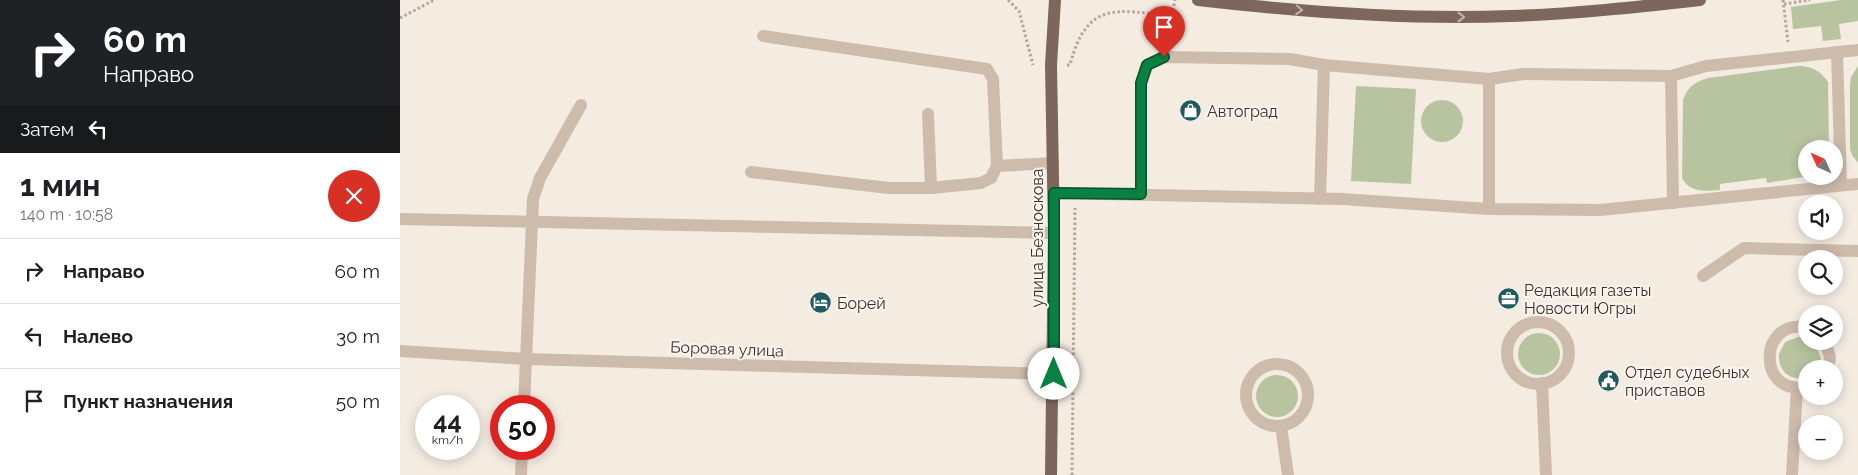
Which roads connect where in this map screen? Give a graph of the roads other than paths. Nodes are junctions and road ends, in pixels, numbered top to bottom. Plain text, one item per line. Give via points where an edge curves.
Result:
1 (1055, 0) edge
2 (1198, 0) edge
3 (1700, 0) edge
4 (763, 36) dead end
5 (1858, 50) edge
6 (1838, 52) junction
7 (1324, 65) junction
8 (1671, 76) junction
9 (1490, 79) junction
10 (581, 106) dead end
11 (928, 114) dead end
12 (1840, 140) edge
13 (1053, 163) junction
14 (997, 166) junction
15 (751, 172) dead end
16 (1858, 184) edge
17 (1841, 185) edge
18 (1843, 185) edge
19 (931, 188) junction
20 (1054, 193) junction
21 (1141, 194) junction
22 (1320, 199) junction
23 (1672, 203) junction
24 (1489, 208) junction
25 (400, 220) edge
26 (532, 224) junction
27 (1054, 233) junction
28 (1858, 251) edge
29 (1703, 276) dead end
30 (1798, 327) edge
31 (400, 351) edge
32 (526, 359) junction
33 (1054, 374) junction
34 (1542, 384) junction
35 (1798, 386) edge
36 (524, 395) edge
37 (1800, 405) edge
38 (1281, 426) junction
39 (522, 460) edge
40 (521, 475) edge
41 (1051, 475) edge
42 (1288, 475) edge
43 (1546, 475) edge
44 (1792, 475) edge

1 - 13 main road, улица Безноскова via 1051,65
2 -> 3 main road via 1365,15 1457,17 1575,13
4 - 14 street via 988,69 993,79
5 - 6 street
6 - 8 street via 1706,66
6 - 12 street
7 - 9 street
7 - 21 street via 1278,59 1164,57 1154,60 1143,72 1141,83
7 - 22 street
8 - 9 street via 1524,74
8 - 23 street
9 - 24 street
10 - 26 street via 540,178 533,199
11 - 19 street
13 - 14 street
13 - 20 main road, улица Безноскова
14 - 19 street via 991,178 981,183
15 - 19 street via 889,188
16 - 18 street
17 - 23 street
20 - 21 street
20 - 27 main road, улица Безноскова
21 - 22 street
22 - 24 street
23 - 24 street via 1600,210
25 - 26 street
26 - 27 street
26 - 32 street
27 - 33 main road, улица Безноскова
28 - 29 street via 1744,248
30 - 35 street via 1782,332 1772,343 1769,353 1770,368 1775,376 1783,383
31 - 32 street, Боровая улица
32 - 33 street, Боровая улица
32 - 36 street
33 - 41 main road, улица Безноскова
34 - 34 street via 1522,379 1508,359 1511,339 1531,323 1555,327 1569,348 1563,372
34 - 43 street
37 - 44 street
38 - 38 street via 1261,421 1253,414 1247,401 1253,377 1269,366 1294,370 1301,376 1307,390 1308,400 1302,414
38 - 42 street
39 - 40 street

